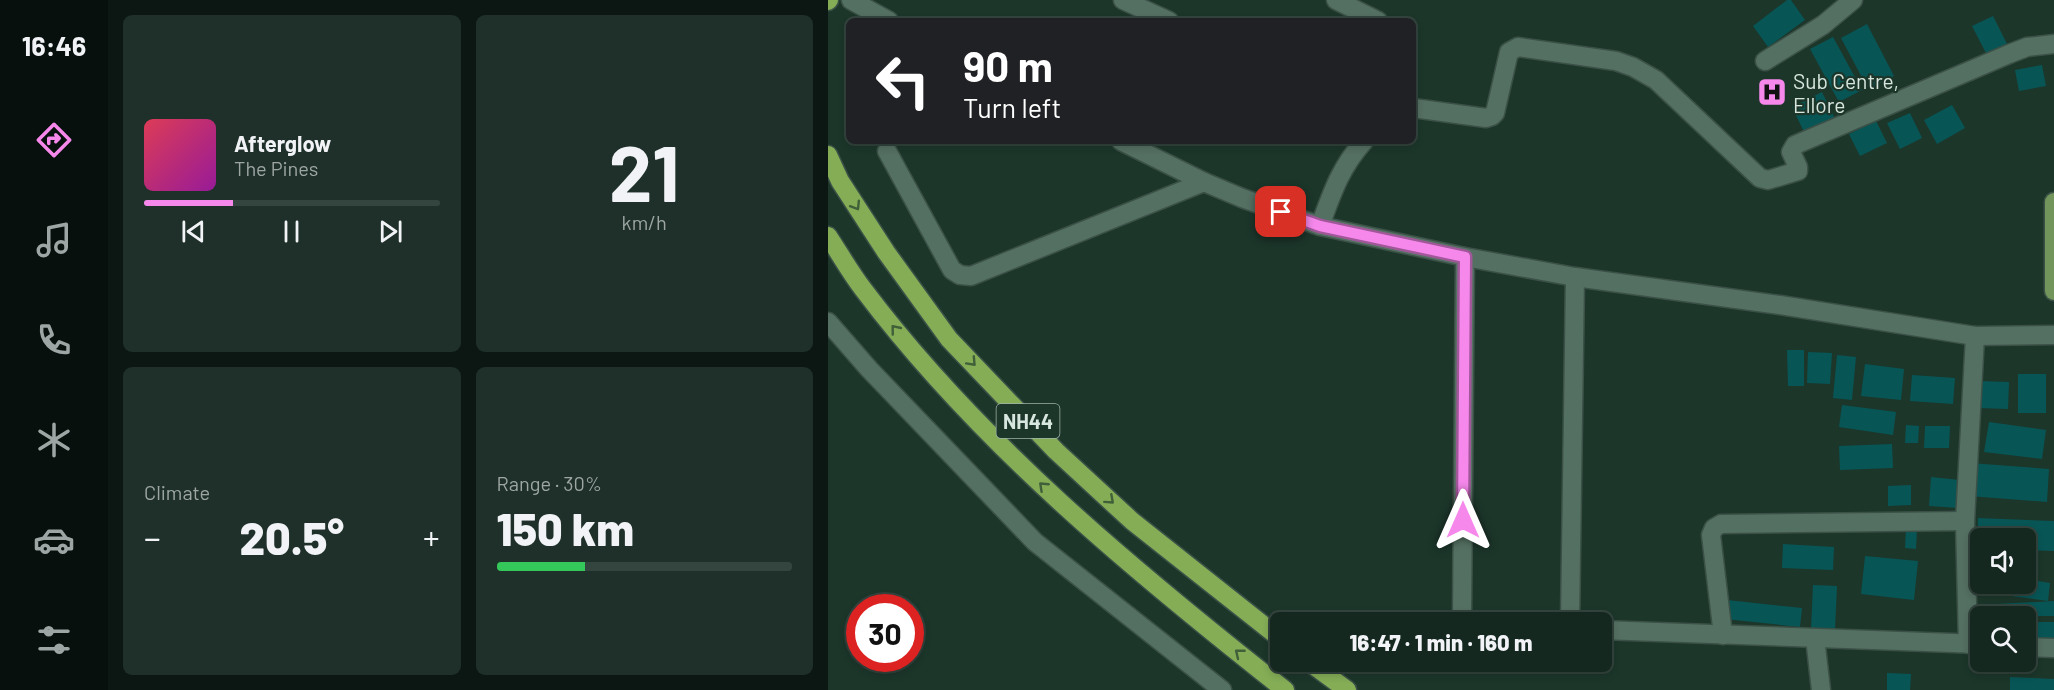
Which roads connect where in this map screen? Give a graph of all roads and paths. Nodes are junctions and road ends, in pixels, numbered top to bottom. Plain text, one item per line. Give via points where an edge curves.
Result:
1 (1123, 0) edge
2 (1336, 0) edge
3 (1853, 0) edge
4 (855, 1) edge
5 (884, 18) edge
6 (1162, 18) edge
7 (1372, 18) edge
8 (2054, 44) edge
9 (1765, 61) dead end
10 (1416, 108) edge
11 (1127, 144) edge
12 (1361, 144) edge
13 (887, 151) dead end
14 (828, 155) edge
15 (1204, 182) junction
16 (2054, 202) edge
17 (1320, 226) junction
18 (828, 236) edge
19 (1465, 257) junction
20 (1575, 277) junction
21 (2054, 291) edge
22 (828, 322) edge
23 (2054, 335) edge
24 (1975, 336) junction
25 (1965, 521) junction
26 (1971, 606) edge
27 (1462, 612) edge
28 (1570, 612) edge
29 (1270, 630) edge
30 (1612, 630) edge
31 (1723, 635) junction
32 (1815, 638) junction
33 (1970, 644) edge
34 (2036, 647) edge
35 (2054, 648) edge
36 (1323, 672) edge
37 (1222, 690) edge
38 (1285, 690) edge
39 (1347, 690) edge
40 (1821, 690) edge

1 - 6 street
2 - 7 street
3 - 9 street via 1823,25
4 - 5 street
8 - 10 street via 2009,54 1795,145 1791,152 1798,171 1768,180 1760,178 1656,80 1616,62 1518,47 1509,52 1492,116
11 - 15 street
12 - 17 street via 1337,178
13 - 15 street via 952,270 960,275 971,276
14 -> 29 highway, NH44 via 840,181 886,252 957,347 1056,451 1132,521
15 - 17 street
16 - 21 main road
17 - 19 street
38 -> 18 highway, NH44 via 1103,541 1031,474 925,366 862,288
19 - 20 street
19 - 27 street
20 - 24 street
20 - 28 street
22 - 37 street via 1035,542
23 - 24 street
24 - 25 street
25 - 26 street
25 - 31 street via 1721,524 1711,535
30 - 31 street
31 - 32 street
32 - 33 street
32 - 40 street
34 - 35 street
36 - 39 highway

